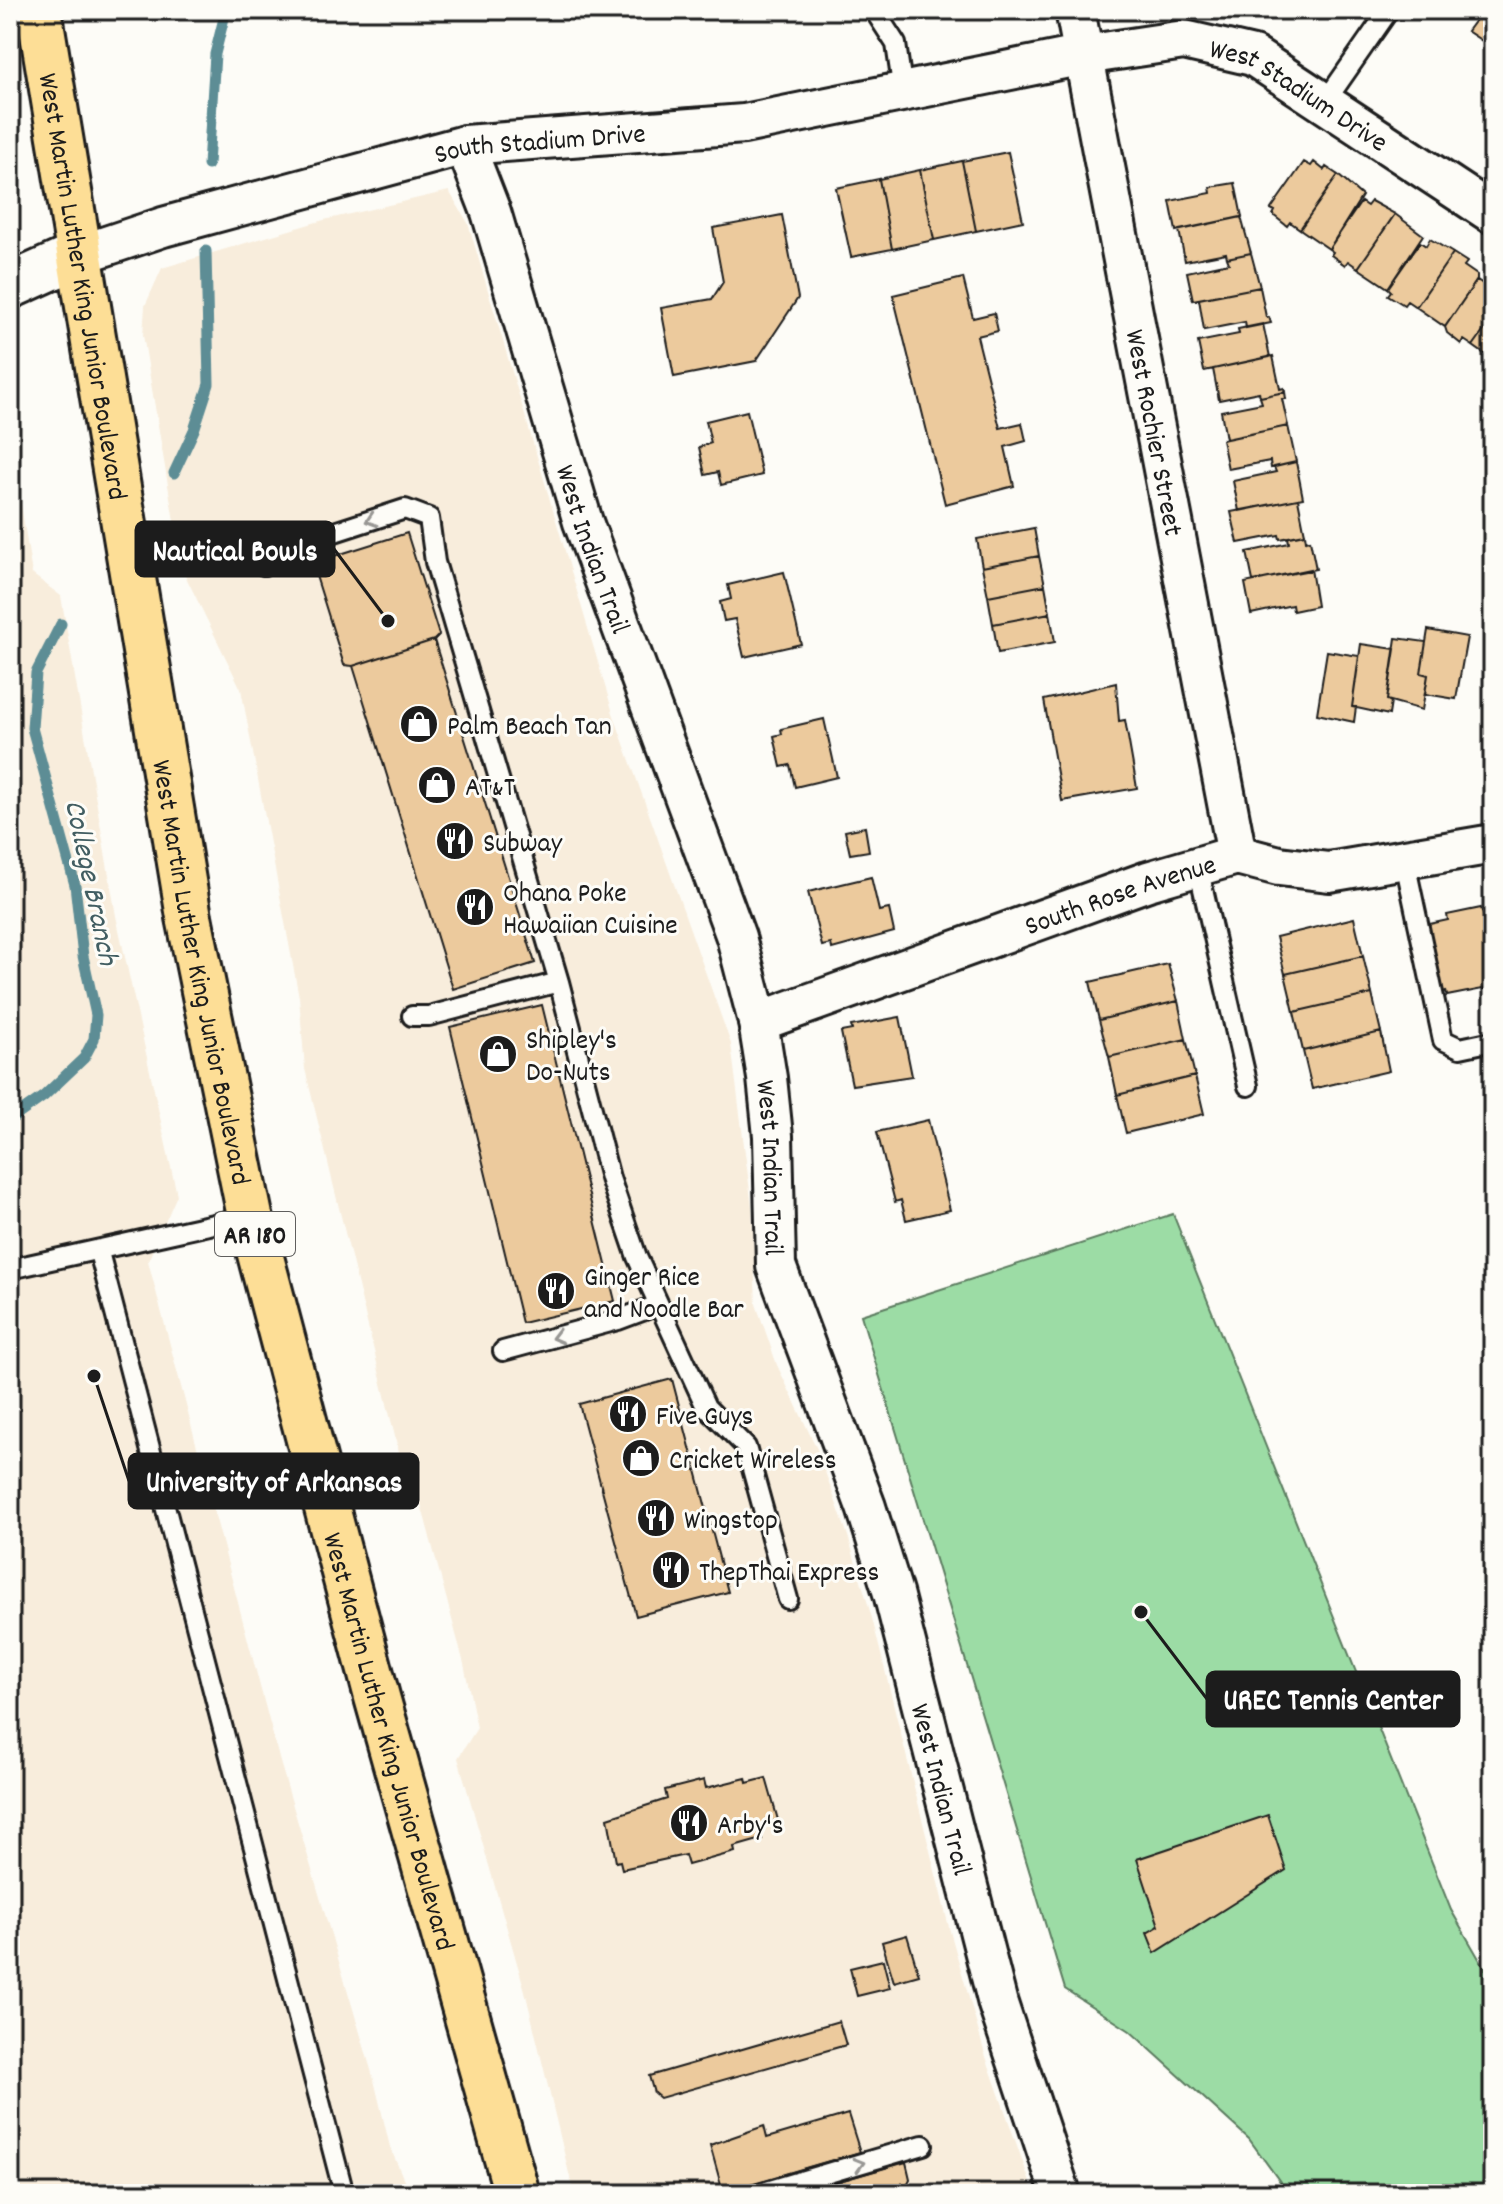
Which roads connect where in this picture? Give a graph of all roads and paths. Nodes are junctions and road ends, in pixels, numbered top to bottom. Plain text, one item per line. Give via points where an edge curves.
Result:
1 (39, 10) edge
2 (874, 10) edge
3 (1075, 10) edge
4 (1389, 10) edge
5 (1084, 55) junction
6 (903, 92) junction
7 (1325, 102) junction
8 (465, 145) junction
9 (1493, 214) edge
10 (79, 255) junction
11 (10, 286) edge
12 (264, 565) dead end
13 (1493, 844) edge
14 (1237, 855) junction
15 (1405, 862) junction
16 (1198, 867) junction
17 (559, 982) junction
18 (412, 1016) dead end
19 (758, 1022) junction
20 (1493, 1041) edge
21 (1248, 1086) dead end
22 (250, 1216) junction
23 (99, 1252) junction
24 (10, 1269) edge
25 (658, 1305) junction
26 (503, 1351) dead end
27 (788, 1599) dead end
28 (923, 2145) dead end
29 (344, 2194) edge
30 (517, 2194) edge
31 (757, 2194) edge
32 (1061, 2194) edge

1 - 10 main road, West Martin Luther King Junior Boulevard / AR 180
2 - 6 lane via 896,44
3 - 5 street, West Rochier Street
4 - 7 lane
5 - 6 street, South Stadium Drive
5 - 7 street, West Stadium Drive via 1184,40 1253,56
5 - 14 street, West Rochier Street
6 - 8 street, South Stadium Drive via 744,124
7 - 9 street, West Stadium Drive
8 - 10 street, South Stadium Drive via 178,222
8 - 19 street, West Indian Trail via 491,212 583,522 736,937
10 - 11 street, South Stadium Drive
10 - 22 main road, West Martin Luther King Junior Boulevard / AR 180 via 189,917
17 -> 12 lane via 435,562 429,518 405,509 316,538
13 - 15 street, South Rose Avenue
14 - 15 street, South Rose Avenue via 1329,872
14 - 16 street, South Rose Avenue
15 - 20 lane via 1443,1040 1460,1048
16 - 19 street, South Rose Avenue
16 - 21 lane
17 - 18 lane
17 - 25 lane via 610,1178
19 - 32 street, West Indian Trail via 773,1136 776,1266 893,1593 998,2004
22 - 23 lane
22 - 30 main road, West Martin Luther King Junior Boulevard / AR 180 via 377,1697
23 - 24 lane
23 - 29 lane
25 -> 26 lane
25 - 27 lane via 706,1407 746,1447
31 -> 28 lane

